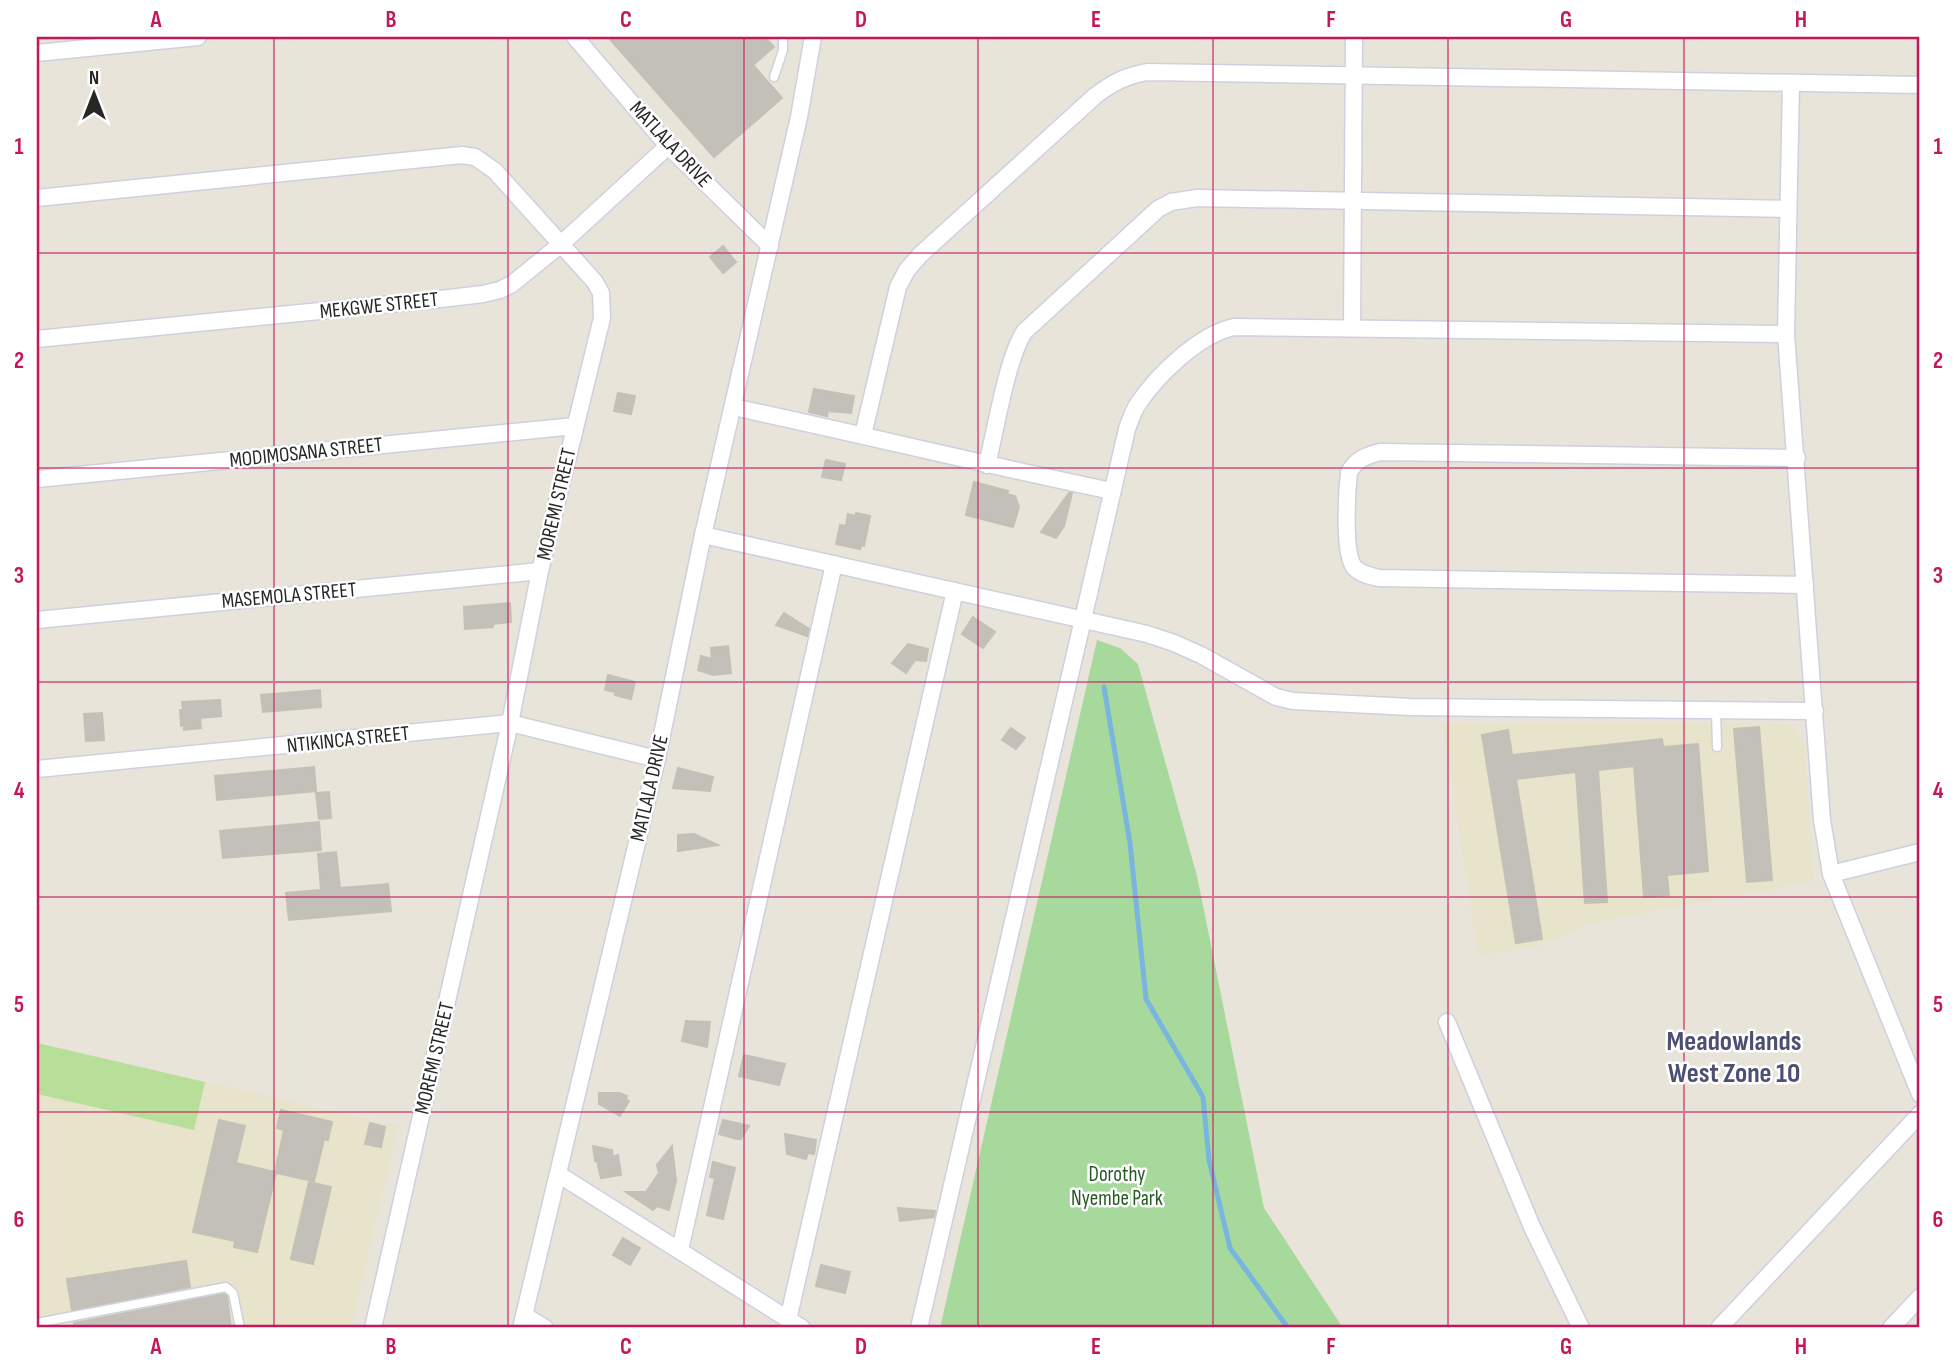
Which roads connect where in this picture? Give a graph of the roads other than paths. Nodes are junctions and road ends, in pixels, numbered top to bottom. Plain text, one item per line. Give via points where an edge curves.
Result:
1 (198, 37) edge
2 (575, 37) edge
3 (783, 37) edge
4 (813, 37) edge
5 (1354, 37) edge
6 (37, 53) edge
7 (774, 77) dead end
8 (1353, 77) junction
9 (1791, 83) junction
10 (1920, 85) edge
11 (668, 146) junction
12 (37, 198) edge
13 (1352, 201) junction
14 (1788, 209) junction
15 (560, 245) junction
16 (770, 246) junction
17 (1352, 328) junction
18 (1786, 334) junction
19 (37, 339) edge
20 (733, 407) junction
21 (575, 426) junction
22 (863, 435) junction
23 (1797, 458) junction
24 (987, 465) junction
25 (37, 479) edge
26 (1112, 491) junction
27 (702, 535) junction
28 (834, 564) junction
29 (540, 571) junction
30 (1805, 586) junction
31 (955, 591) junction
32 (37, 620) edge
33 (1082, 621) junction
34 (1716, 710) junction
35 (1815, 711) junction
36 (510, 723) junction
37 (1717, 747) dead end
38 (657, 759) junction
39 (37, 769) edge
40 (1920, 852) edge
41 (1831, 874) junction
42 (1447, 1022) dead end
43 (1920, 1094) edge
44 (1920, 1114) edge
45 (558, 1174) junction
46 (680, 1250) junction
47 (1920, 1297) edge
48 (523, 1322) edge
49 (37, 1323) edge
50 (795, 1324) edge
51 (240, 1328) edge
52 (373, 1328) edge
53 (545, 1328) edge
54 (919, 1328) edge
55 (1581, 1328) edge
56 (1719, 1328) edge
57 (1891, 1328) edge

1 - 6 street
2 - 11 street, MATLALA DRIVE
3 - 7 lane
4 - 16 street, MATLALA DRIVE
5 - 8 street
8 - 9 street
8 - 13 street
8 - 22 street via 1147,72 1114,82 907,270 898,287
9 - 10 street
9 - 14 street
11 - 15 street, MEKGWE STREET
11 - 16 street, MATLALA DRIVE
12 - 15 street, MOREMI STREET via 462,155 475,157 495,171
13 - 14 street
13 - 17 street
13 - 24 street via 1197,198 1158,209 1024,332 1011,365
14 - 18 street
15 - 19 street, MEKGWE STREET via 513,284 483,294
15 - 21 street, MOREMI STREET via 596,282 603,306
16 - 20 street, MATLALA DRIVE
17 - 18 street
17 - 26 street via 1234,327 1207,337 1154,383 1136,406
18 - 23 street
20 - 22 street
20 - 27 street, MATLALA DRIVE
21 - 25 street, MODIMOSANA STREET
21 - 29 street, MOREMI STREET
22 - 24 street
23 - 30 street
23 - 30 street via 1380,452 1356,461 1349,472 1349,549 1357,570 1379,578
24 - 26 street
26 - 33 street
27 - 28 street
27 - 38 street, MATLALA DRIVE
28 - 31 street
28 - 46 street
29 - 32 street, MASEMOLA STREET
29 - 36 street, MOREMI STREET
30 - 35 street
31 - 33 street
31 - 50 street
33 - 34 street via 1174,643 1276,697 1293,701 1410,707
33 - 54 street
34 - 35 street
34 - 37 lane
35 - 41 street via 1822,820
36 - 38 street, NTIKINCA STREET
36 - 39 street, NTIKINCA STREET
36 - 52 street, MOREMI STREET
38 - 45 street, MATLALA DRIVE
40 - 41 street
41 - 43 street
42 - 55 street via 1532,1227
44 - 56 street
45 - 46 street
45 - 48 street, MATLALA DRIVE
46 - 50 street
47 - 57 street
48 - 53 street
49 - 51 lane via 226,1287 233,1293

